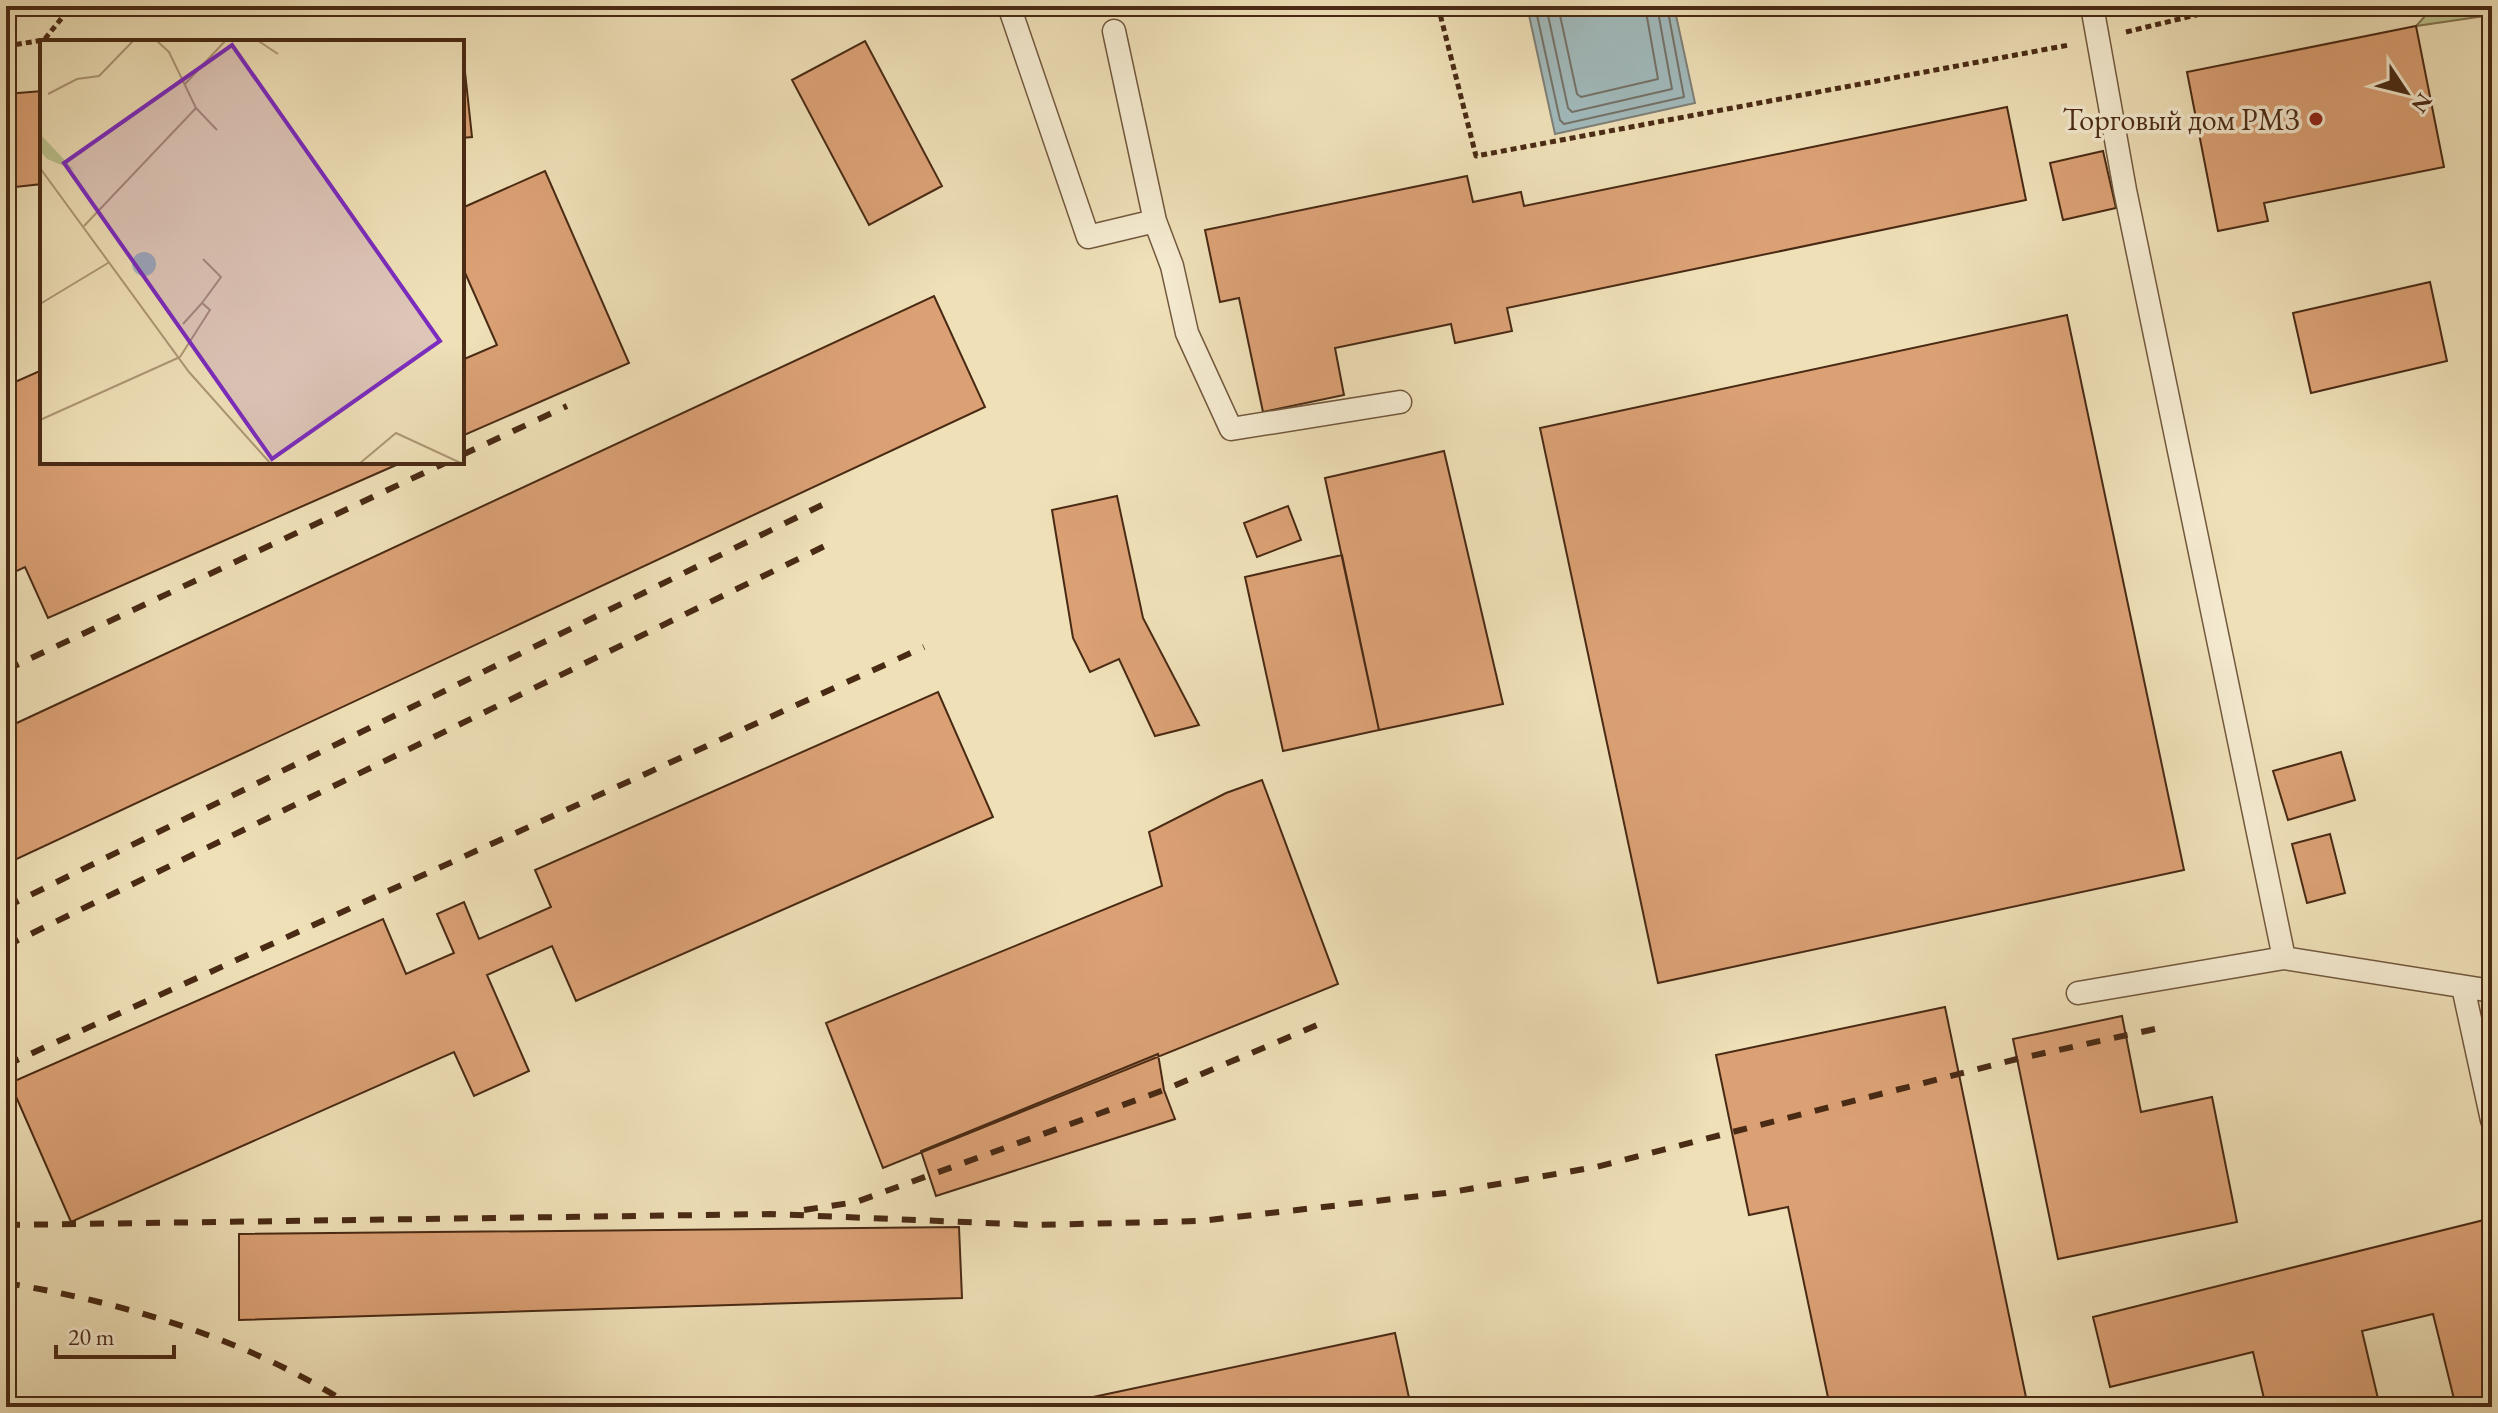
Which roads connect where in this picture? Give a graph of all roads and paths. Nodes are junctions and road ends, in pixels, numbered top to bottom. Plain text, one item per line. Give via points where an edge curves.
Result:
1 (122, 6) edge
2 (1009, 6) edge
3 (1438, 6) edge
4 (2092, 6) edge
5 (2233, 6) edge
6 (1114, 31) dead end
7 (2099, 39) junction
8 (44, 40) edge
9 (40, 41) edge
10 (6, 46) edge
11 (1155, 221) junction
12 (1400, 402) dead end
13 (2284, 958) junction
14 (2463, 987) junction
15 (2492, 991) edge
16 (2078, 993) dead end
17 (2492, 1120) edge

1 - 8 path via 65,14
2 - 11 lane via 1088,237
3 - 7 path via 1476,156
4 - 7 lane
5 - 7 path
6 - 11 lane
7 - 13 lane via 2125,190
9 - 10 path
11 - 12 lane via 1187,333 1231,429
13 - 14 lane
13 - 16 lane
14 - 15 lane
14 - 17 lane

